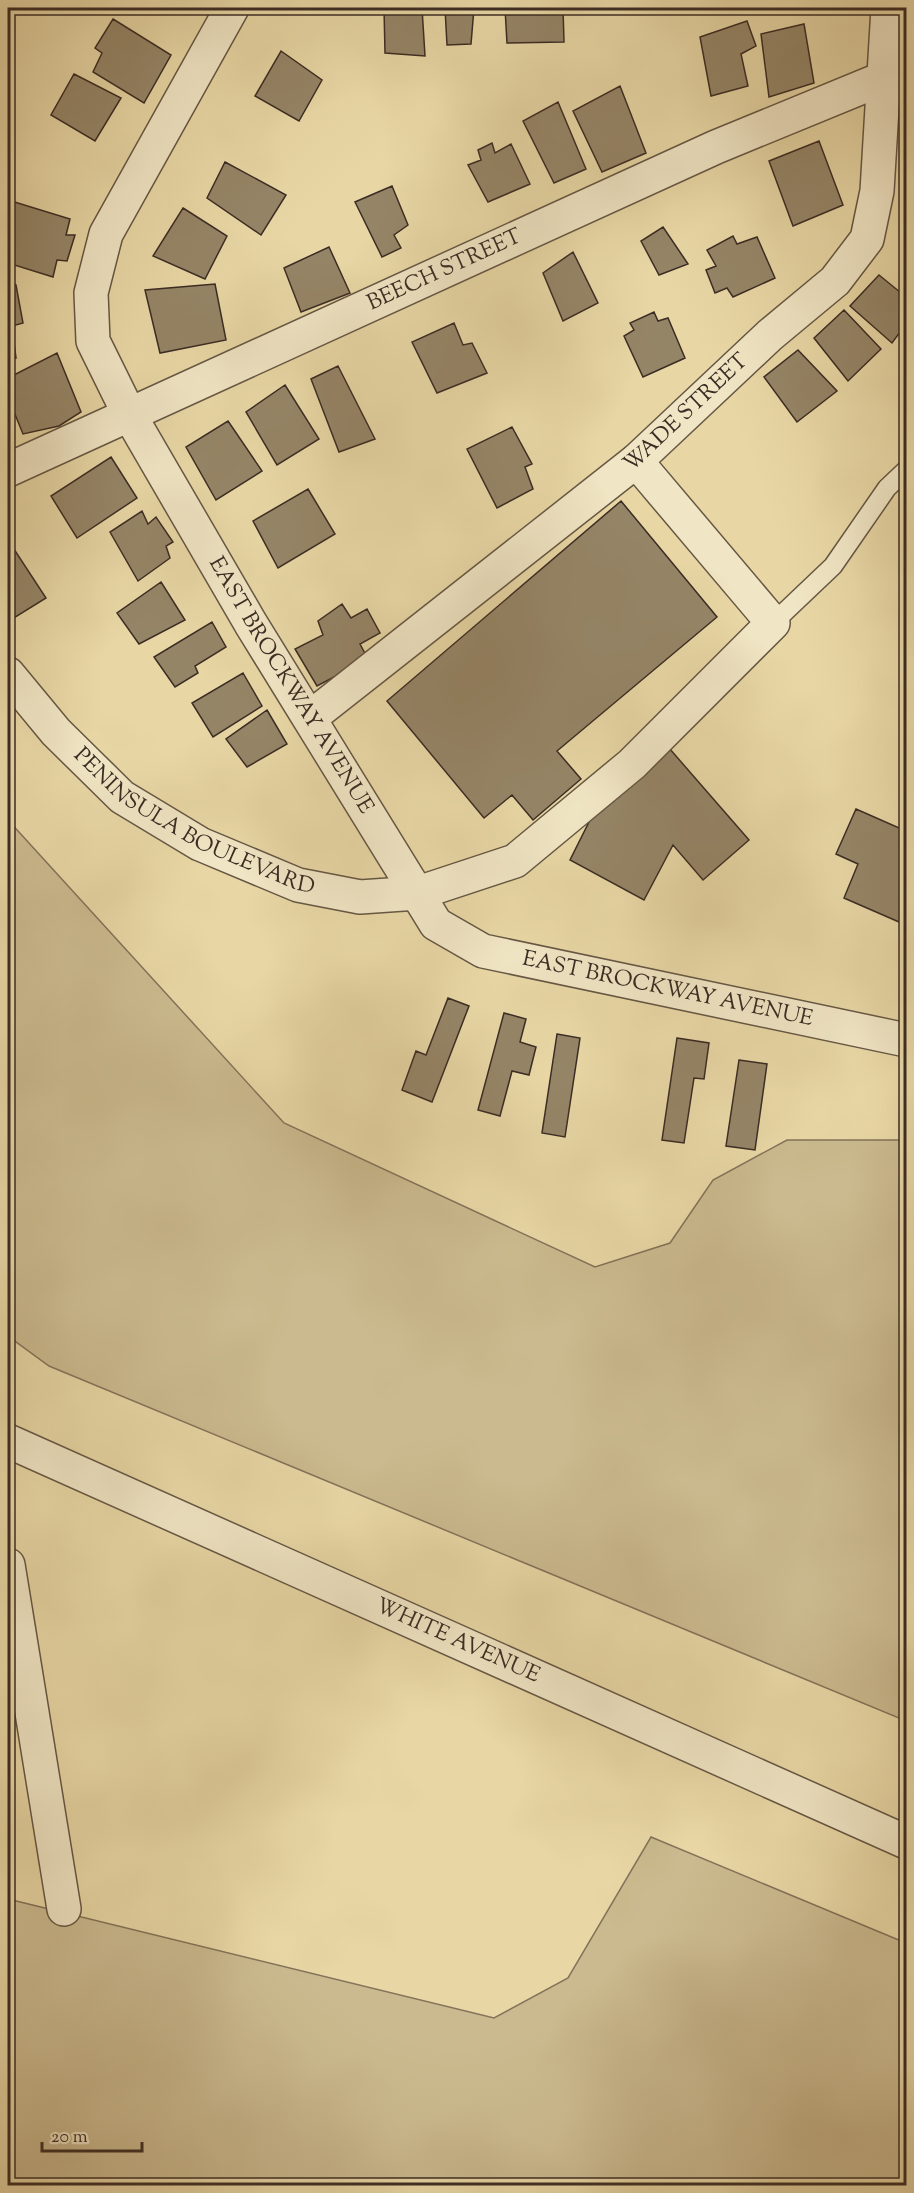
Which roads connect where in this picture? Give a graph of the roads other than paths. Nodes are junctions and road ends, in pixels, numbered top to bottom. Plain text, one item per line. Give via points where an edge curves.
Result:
1 (232, 8) edge
2 (888, 8) edge
3 (884, 78) junction
4 (129, 414) junction
5 (636, 461) junction
6 (8, 470) edge
7 (906, 470) edge
8 (773, 623) junction
9 (8, 674) edge
10 (311, 717) junction
11 (418, 893) junction
12 (906, 1040) edge
13 (8, 1441) edge
14 (8, 1565) edge
15 (906, 1842) edge
16 (64, 1909) dead end

1 - 4 street, EAST BROCKWAY AVENUE via 106,234 91,293 93,341
2 - 3 street, WADE STREET
3 - 4 street, BEECH STREET via 716,147
3 - 5 street, WADE STREET via 876,191 867,239 834,281 770,335
4 - 6 street, BEECH STREET
4 - 10 street, EAST BROCKWAY AVENUE via 251,624
5 - 8 street
5 - 10 street, WADE STREET
7 - 8 lane via 887,488 833,566
8 - 11 street, PENINSULA BOULEVARD via 632,764 515,861
9 - 11 street, PENINSULA BOULEVARD via 56,732 122,797 200,844 298,885 360,897
10 - 11 street, EAST BROCKWAY AVENUE
11 - 12 street, EAST BROCKWAY AVENUE via 436,924 483,951
13 - 15 street, WHITE AVENUE
14 - 16 street

